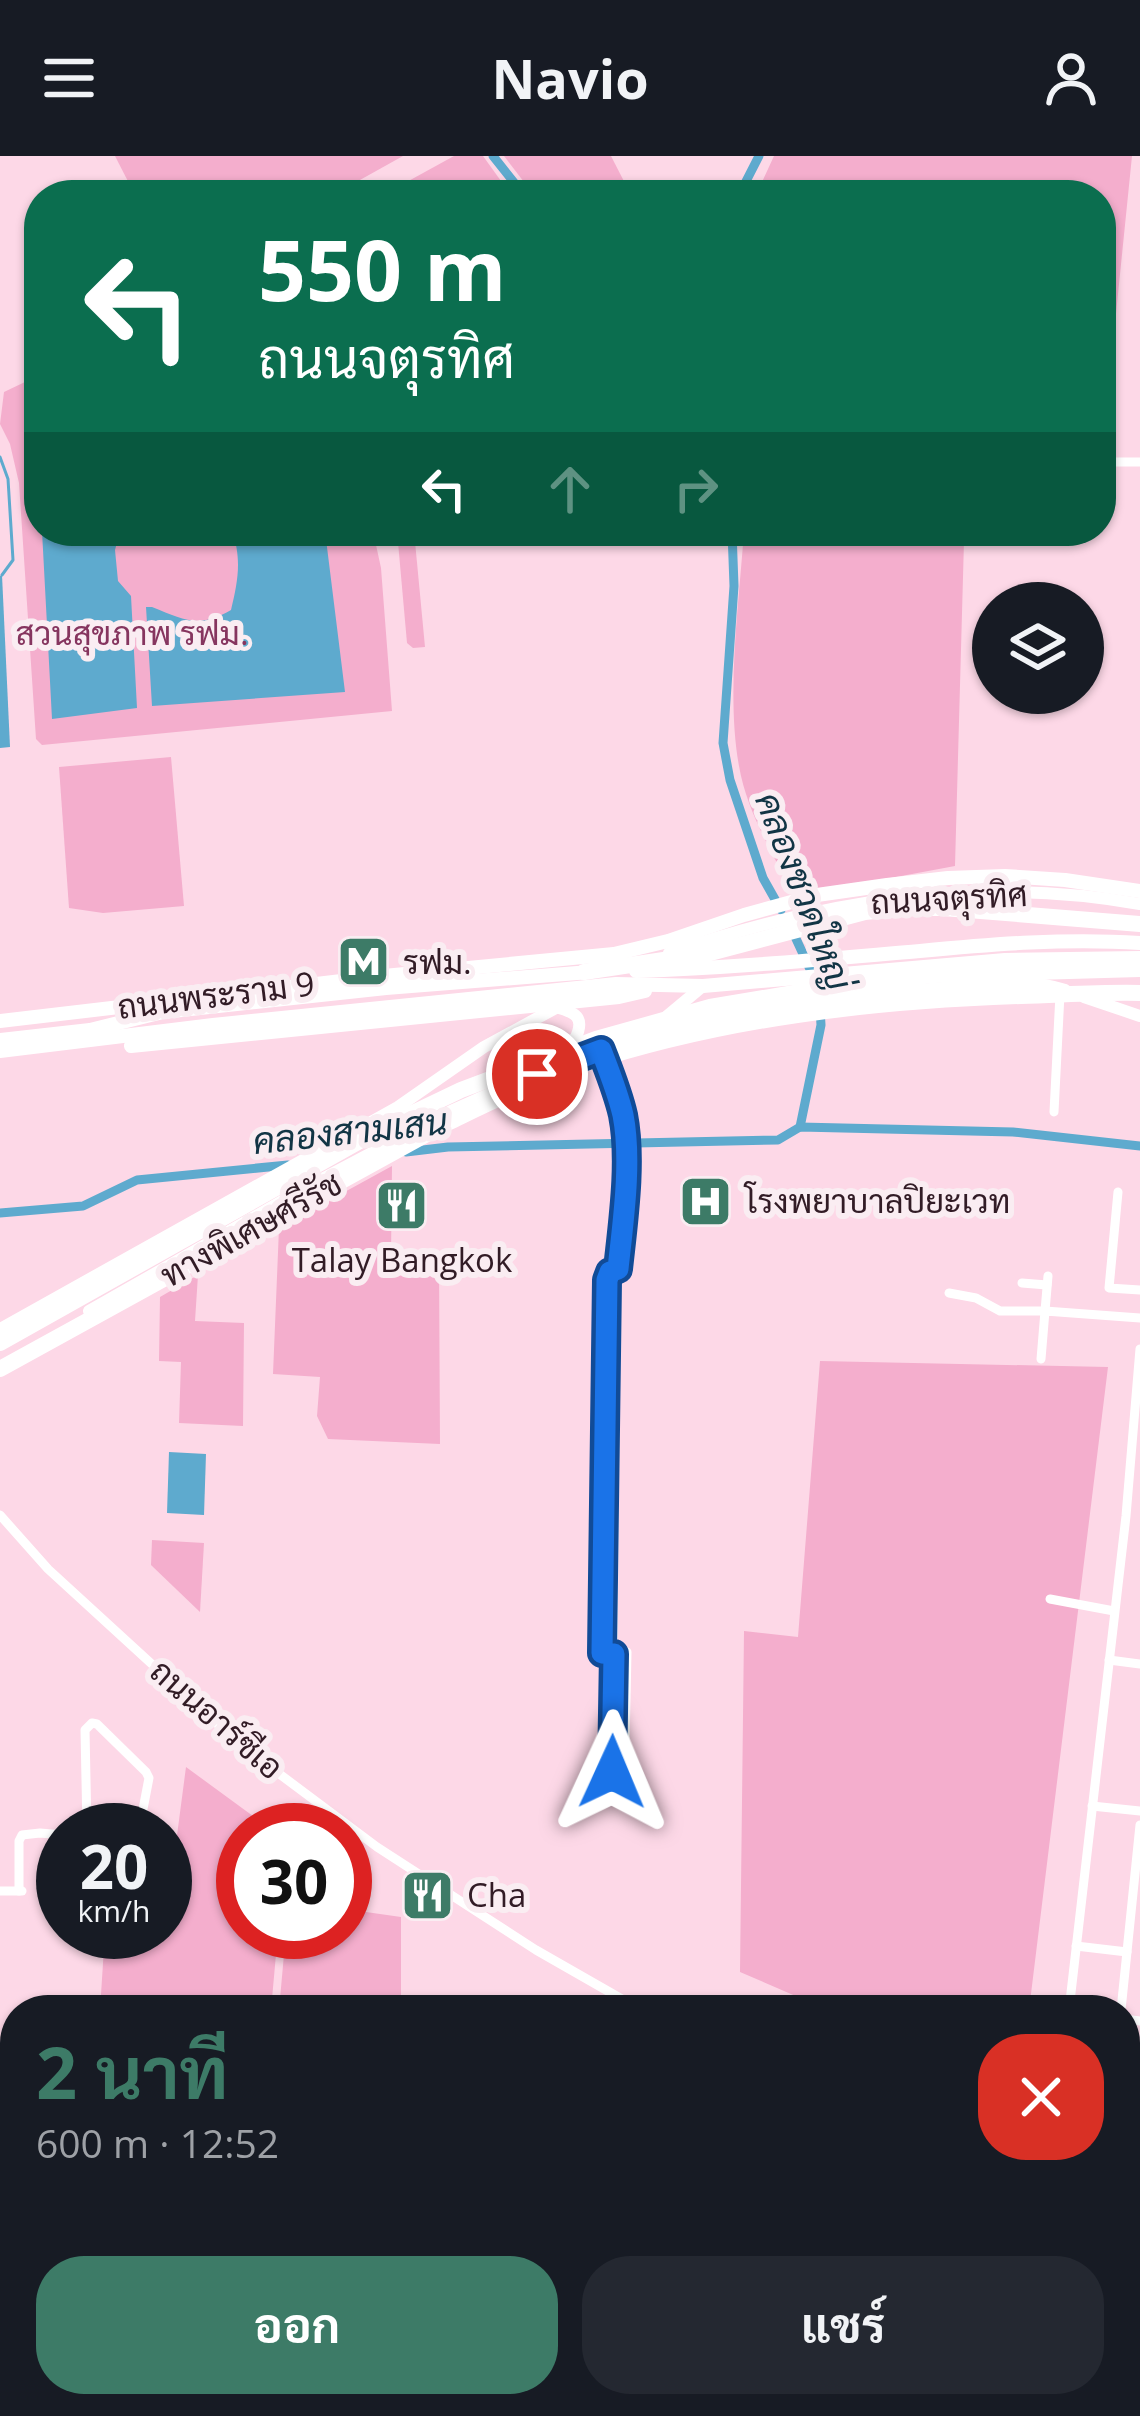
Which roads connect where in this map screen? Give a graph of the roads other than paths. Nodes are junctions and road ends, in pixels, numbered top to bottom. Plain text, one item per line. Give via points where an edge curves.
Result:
1 (1140, 891) edge
2 (1140, 904) edge
3 (1140, 924) edge
4 (1140, 943) edge
5 (710, 953) junction
6 (614, 955) junction
7 (1065, 958) junction
8 (1140, 958) edge
9 (887, 961) junction
10 (1140, 969) edge
11 (445, 970) junction
12 (584, 972) junction
13 (1042, 982) junction
14 (1111, 982) junction
15 (667, 986) junction
16 (703, 986) junction
17 (386, 988) junction
18 (1060, 989) junction
19 (345, 992) junction
20 (322, 994) junction
21 (1140, 996) edge
22 (548, 1005) junction
23 (163, 1012) junction
24 (1140, 1016) edge
25 (0, 1022) edge
26 (346, 1023) junction
27 (325, 1025) junction
28 (640, 1038) junction
29 (7, 1039) edge
30 (575, 1039) junction
31 (601, 1050) junction
32 (0, 1055) edge
33 (398, 1107) junction
34 (1054, 1112) dead end
35 (1118, 1192) dead end
36 (1022, 1283) dead end
37 (1140, 1290) edge
38 (949, 1293) dead end
39 (1046, 1311) junction
40 (1140, 1318) edge
41 (0, 1329) edge
42 (0, 1343) edge
43 (1140, 1349) edge
44 (1041, 1359) dead end
45 (0, 1365) edge
46 (1139, 1374) edge
47 (0, 1515) edge
48 (1126, 1516) junction
49 (1140, 1518) edge
50 (1050, 1600) dead end
51 (1114, 1611) junction
52 (610, 1653) junction
53 (1109, 1660) junction
54 (1140, 1664) edge
55 (86, 1803) edge
56 (145, 1803) edge
57 (1092, 1806) junction
58 (1140, 1811) edge
59 (1140, 1825) edge
60 (36, 1833) edge
61 (0, 1891) edge
62 (1076, 1946) junction
63 (1127, 1952) junction
64 (614, 1995) edge
65 (1071, 1995) edge
66 (1123, 1995) edge

1 - 6 main road, ถนนพระราม 9 via 948,878 817,895
2 - 33 main road, ถนนจตุรทิศ via 1002,890 920,893 764,924 605,982 484,1047
3 - 5 highway via 901,908
4 - 9 main road, ถนนพระราม 9 via 994,944
5 - 6 main road
5 - 12 highway
6 - 11 main road, ถนนพระราม 9
7 - 8 main road, ถนนพระราม 9
7 - 9 main road, ถนนพระราม 9
7 - 14 highway
9 - 12 main road, ถนนพระราม 9
9 - 16 main road, ถนนพระราม 9
10 - 42 highway, ทางพิเศษศรีรัช via 854,983 710,1007 596,1039 390,1124
11 - 17 main road
11 - 25 main road, ถนนพระราม 9
12 - 17 main road, ถนนพระราม 9
13 - 14 highway
13 - 18 main road
13 - 28 main road via 899,991
14 - 21 highway
15 - 16 main road, ถนนพระราม 9
15 - 22 main road, ถนนพระราม 9
15 - 32 main road, ถนนพระราม 9 via 616,984 213,1025
16 - 28 main road
17 - 19 main road, ถนนพระราม 9
18 - 24 main road
18 - 34 street
19 - 20 main road, ถนนพระราม 9
19 - 26 main road via 338,1010
20 - 23 main road, ถนนพระราม 9
20 - 27 main road via 334,1010
21 - 45 highway, ทางพิเศษศรีรัช via 830,1010 738,1024 579,1066 427,1133
22 - 26 main road, ถนนพระราม 9
22 - 30 main road via 579,1019
23 - 25 main road
23 - 29 main road, ถนนพระราม 9
26 - 27 main road, ถนนพระราม 9
27 - 32 main road, ถนนพระราม 9
28 - 31 main road
30 - 31 main road
30 - 33 main road
31 - 45 main road via 451,1111
31 - 52 street via 626,1149 610,1341
33 - 41 main road, ถนนจตุรทิศ
35 - 37 street via 1108,1288
36 - 39 street via 1047,1280
38 - 39 street via 1000,1311
39 - 40 street
39 - 44 street
43 - 46 street
46 - 48 street
47 - 64 street, ถนนอาร์ซีเอ via 238,1743 377,1847
48 - 49 street
48 - 51 street
50 - 51 street
51 - 53 street
52 - 52 street via 627,1652 624,1794 612,1781
53 - 54 street
53 - 57 street
55 - 56 street via 85,1730 92,1723 146,1772
57 - 58 street
57 - 62 street
59 - 63 street
60 - 61 street via 20,1840 21,1891
62 - 63 street
62 - 65 street
63 - 66 street

